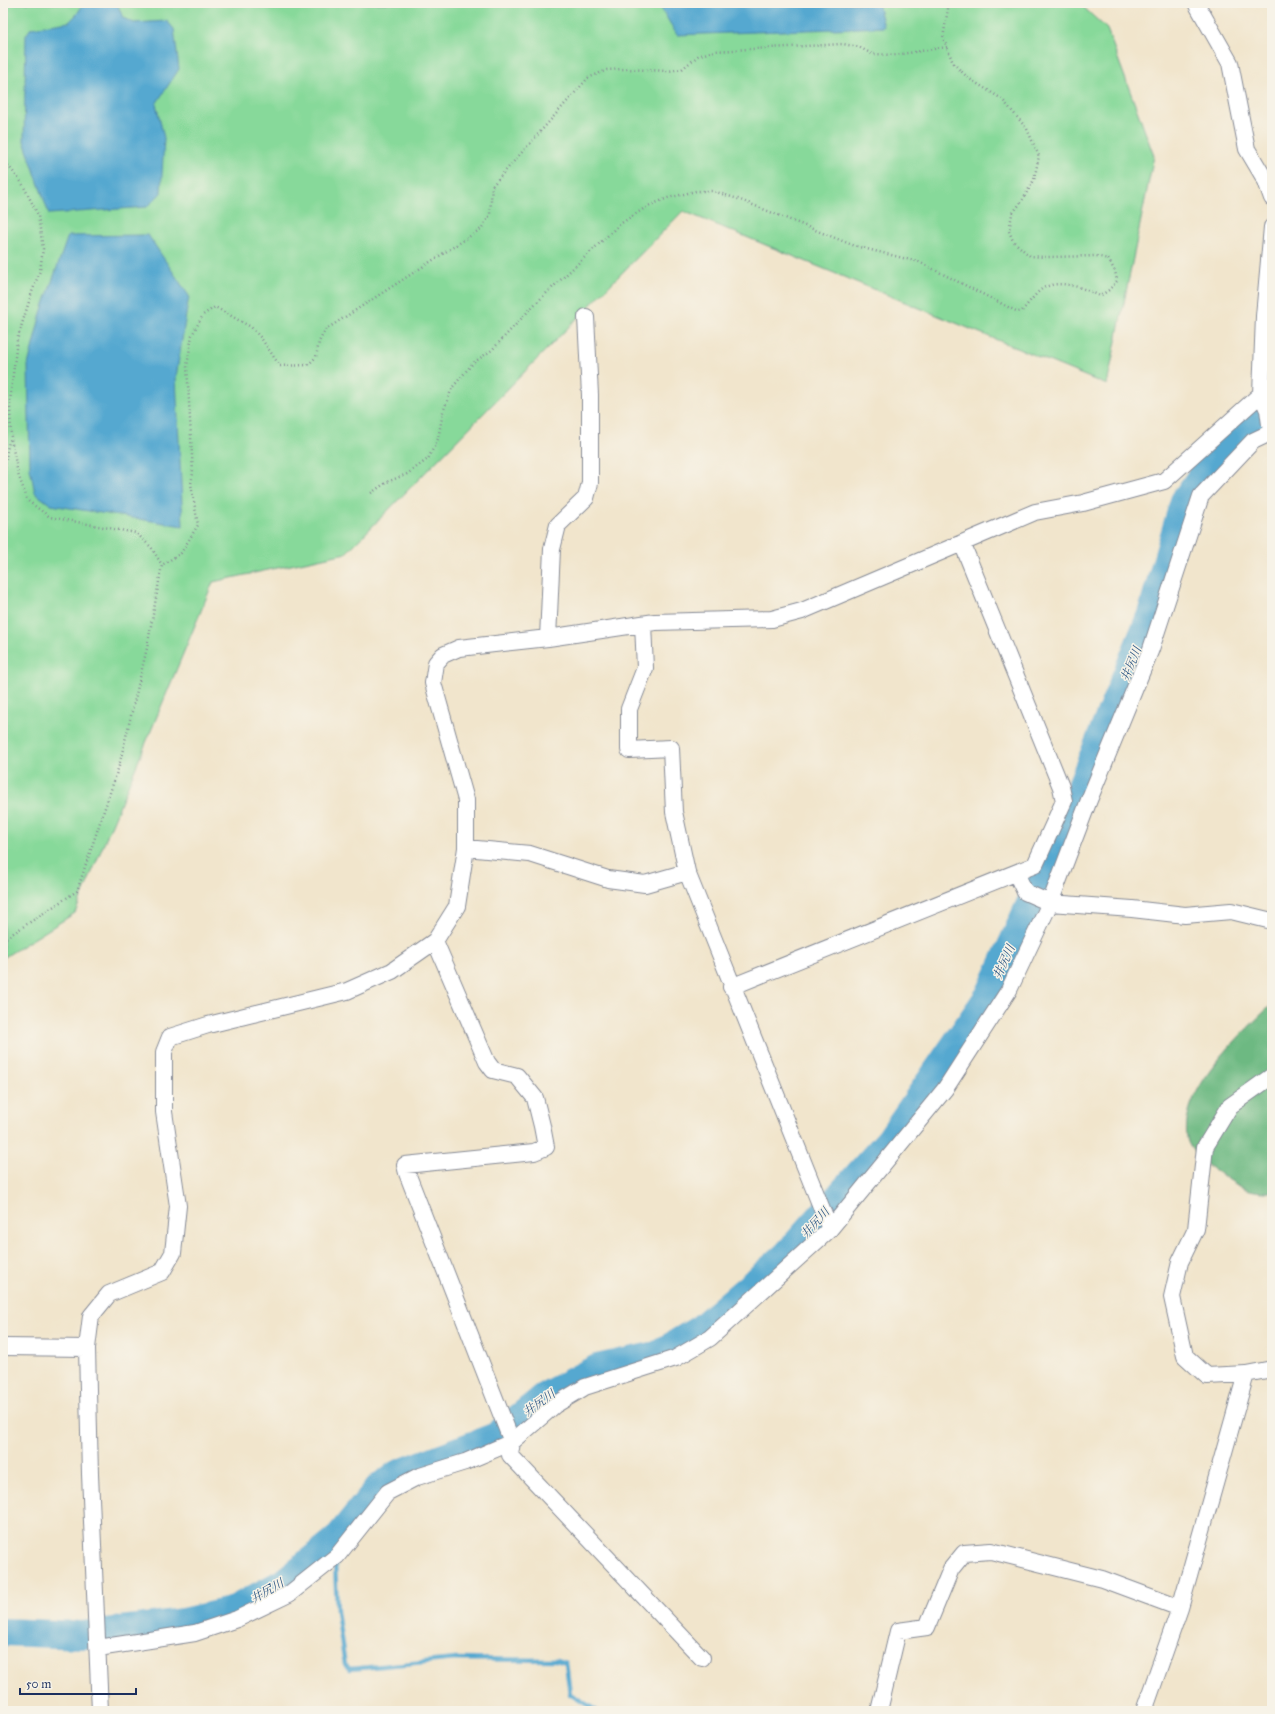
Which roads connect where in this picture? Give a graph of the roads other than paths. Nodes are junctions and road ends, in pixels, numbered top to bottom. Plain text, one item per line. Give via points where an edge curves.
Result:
1 (1196, 3) edge
2 (1272, 198) edge
3 (1272, 227) edge
4 (586, 317) dead end
5 (1261, 394) junction
6 (1270, 420) edge
7 (962, 543) junction
8 (643, 624) junction
9 (548, 638) junction
10 (466, 848) junction
11 (687, 872) junction
12 (1016, 873) junction
13 (1050, 903) junction
14 (1272, 921) edge
15 (435, 941) junction
16 (731, 987) junction
17 (1272, 1076) edge
18 (830, 1229) junction
19 (3, 1347) edge
20 (87, 1348) junction
21 (1272, 1369) edge
22 (1246, 1374) junction
23 (512, 1442) junction
24 (1180, 1608) junction
25 (98, 1644) junction
26 (702, 1658) dead end
27 (100, 1711) edge
28 (879, 1711) edge
29 (1144, 1711) edge

1 - 2 street via 1230,63 1247,149 1266,181
3 - 5 street via 1264,316
4 - 9 street via 590,395 590,483 586,498 558,525 552,549
5 - 6 street
5 - 7 street via 1164,481 1083,503 1035,512
6 - 13 street via 1201,496 1151,649
7 - 8 street via 802,612 772,619
7 - 12 street via 1061,787 1064,801 1035,865
8 - 9 street
8 - 11 street via 645,668 629,709 629,750 671,748 674,812
9 - 10 street via 459,648 443,655 436,663 433,683 466,800
10 - 11 street via 530,854 608,880 645,884
10 - 15 street via 456,906
11 - 16 street
12 - 13 street via 1025,892
12 - 16 street
13 - 14 street via 1185,915 1231,911
13 - 18 street via 1010,990 945,1090
15 - 20 street via 392,971 347,991 208,1025 170,1037 164,1052 164,1112 178,1206 173,1253 162,1272 110,1294 91,1316
15 - 23 street via 487,1062 493,1070 517,1076 535,1098 546,1147 534,1152 406,1165
16 - 18 street
17 - 22 street via 1230,1106 1205,1147 1196,1229 1180,1262 1172,1297 1185,1356 1207,1376
18 - 23 street via 710,1338 676,1358 585,1387 554,1405
19 - 20 street
20 - 25 street
21 - 22 street
22 - 24 street
23 - 25 street via 465,1462 417,1477 388,1492 337,1556 289,1594 237,1619 195,1633
23 - 26 street via 510,1455
24 - 28 street via 1102,1579 991,1552 964,1553 951,1569 927,1627 898,1631
24 - 29 street
25 - 27 street

